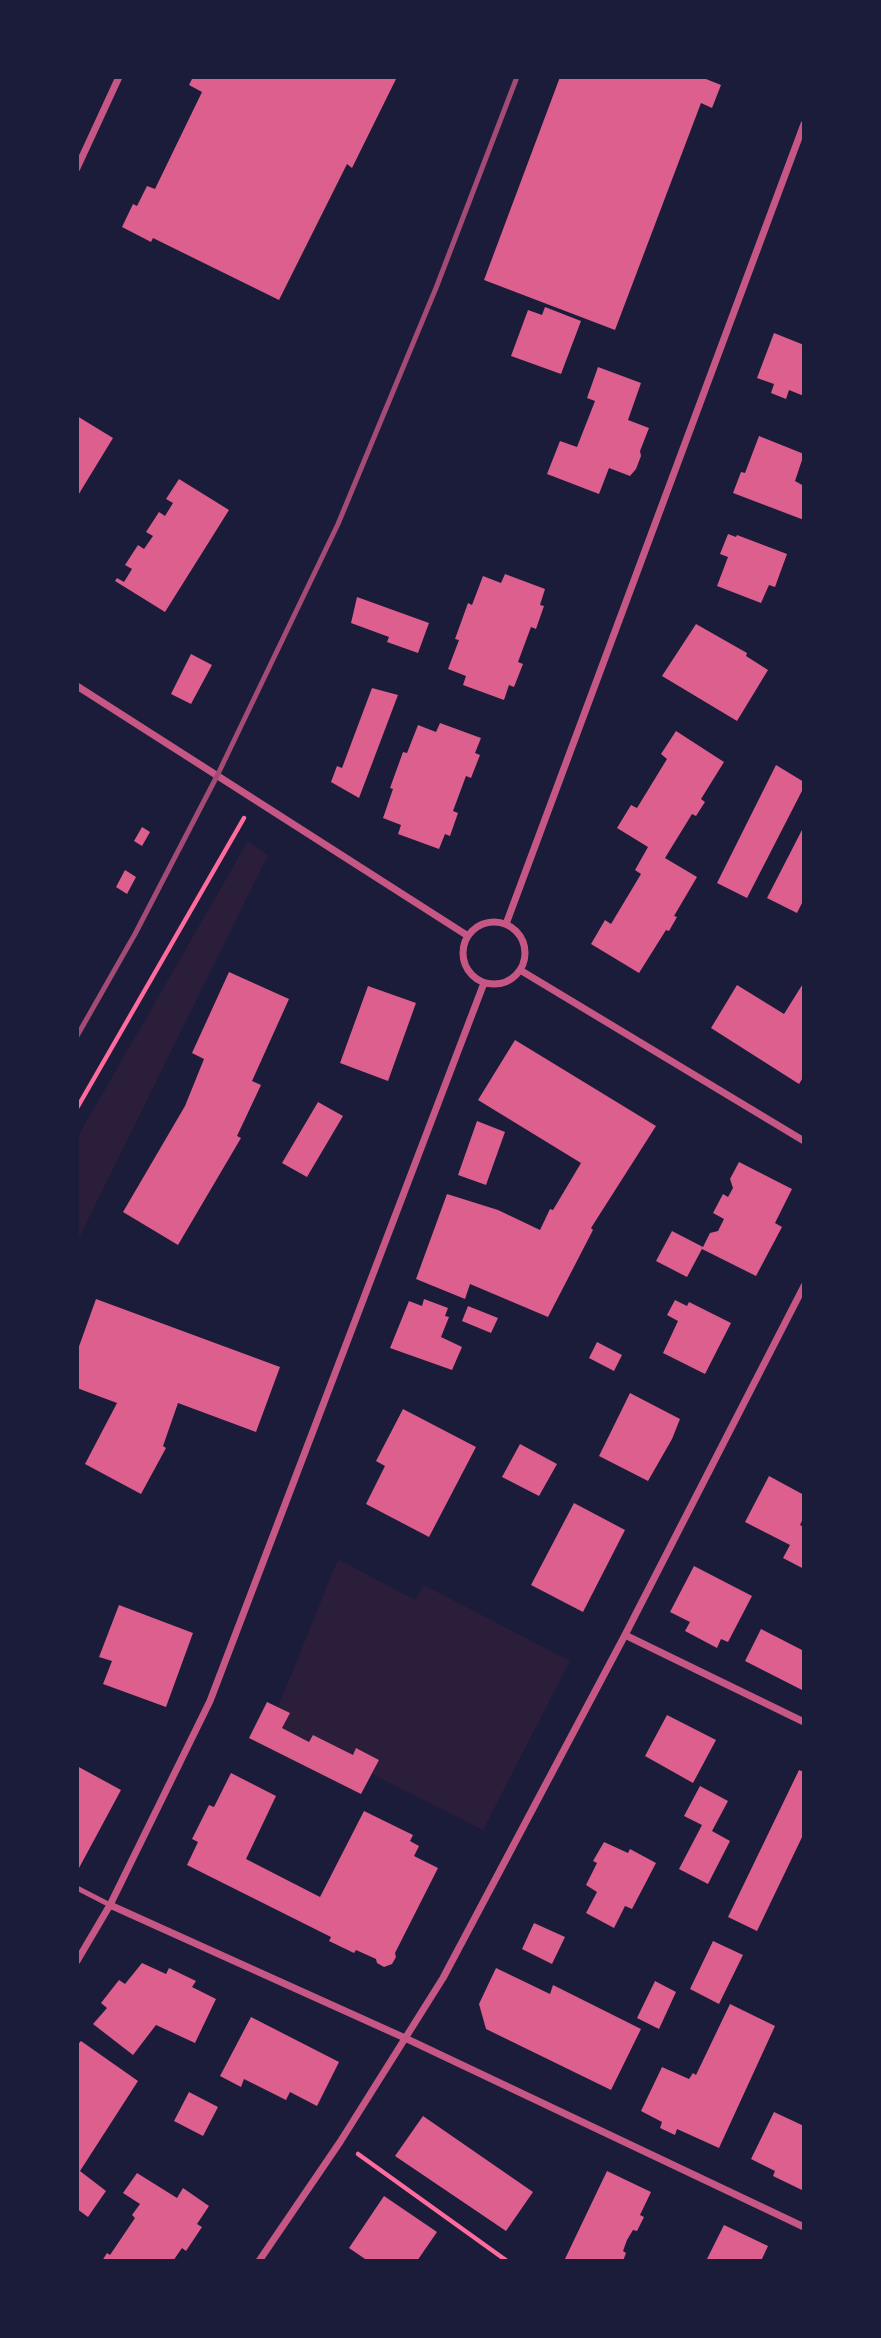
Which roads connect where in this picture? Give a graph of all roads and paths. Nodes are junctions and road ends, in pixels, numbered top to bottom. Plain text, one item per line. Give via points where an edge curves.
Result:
1 (119, 77) edge
2 (804, 124) edge
3 (77, 168) edge
4 (77, 686) edge
5 (254, 799) junction
6 (506, 924) junction
7 (468, 936) junction
8 (520, 970) junction
9 (484, 983) junction
10 (77, 1108) edge
11 (804, 1141) edge
12 (804, 1286) edge
13 (625, 1635) junction
14 (804, 1721) edge
15 (77, 1888) edge
16 (110, 1905) junction
17 (77, 1961) edge
18 (405, 2038) junction
19 (340, 2141) junction
20 (804, 2227) edge
21 (259, 2261) edge
22 (507, 2261) edge

1 - 3 street
2 - 6 street
4 - 5 street
5 - 7 street
5 - 10 path
6 - 7 street via 484,923
6 - 8 street via 524,943
7 - 9 street via 464,964
8 - 9 street via 505,983
8 - 11 street
9 - 16 street via 210,1701
12 - 13 street
13 - 14 street
13 - 18 street via 443,1978
15 - 16 lane
16 - 17 street
16 - 18 street
18 - 19 street
18 - 20 street
19 - 21 street
19 - 22 path

